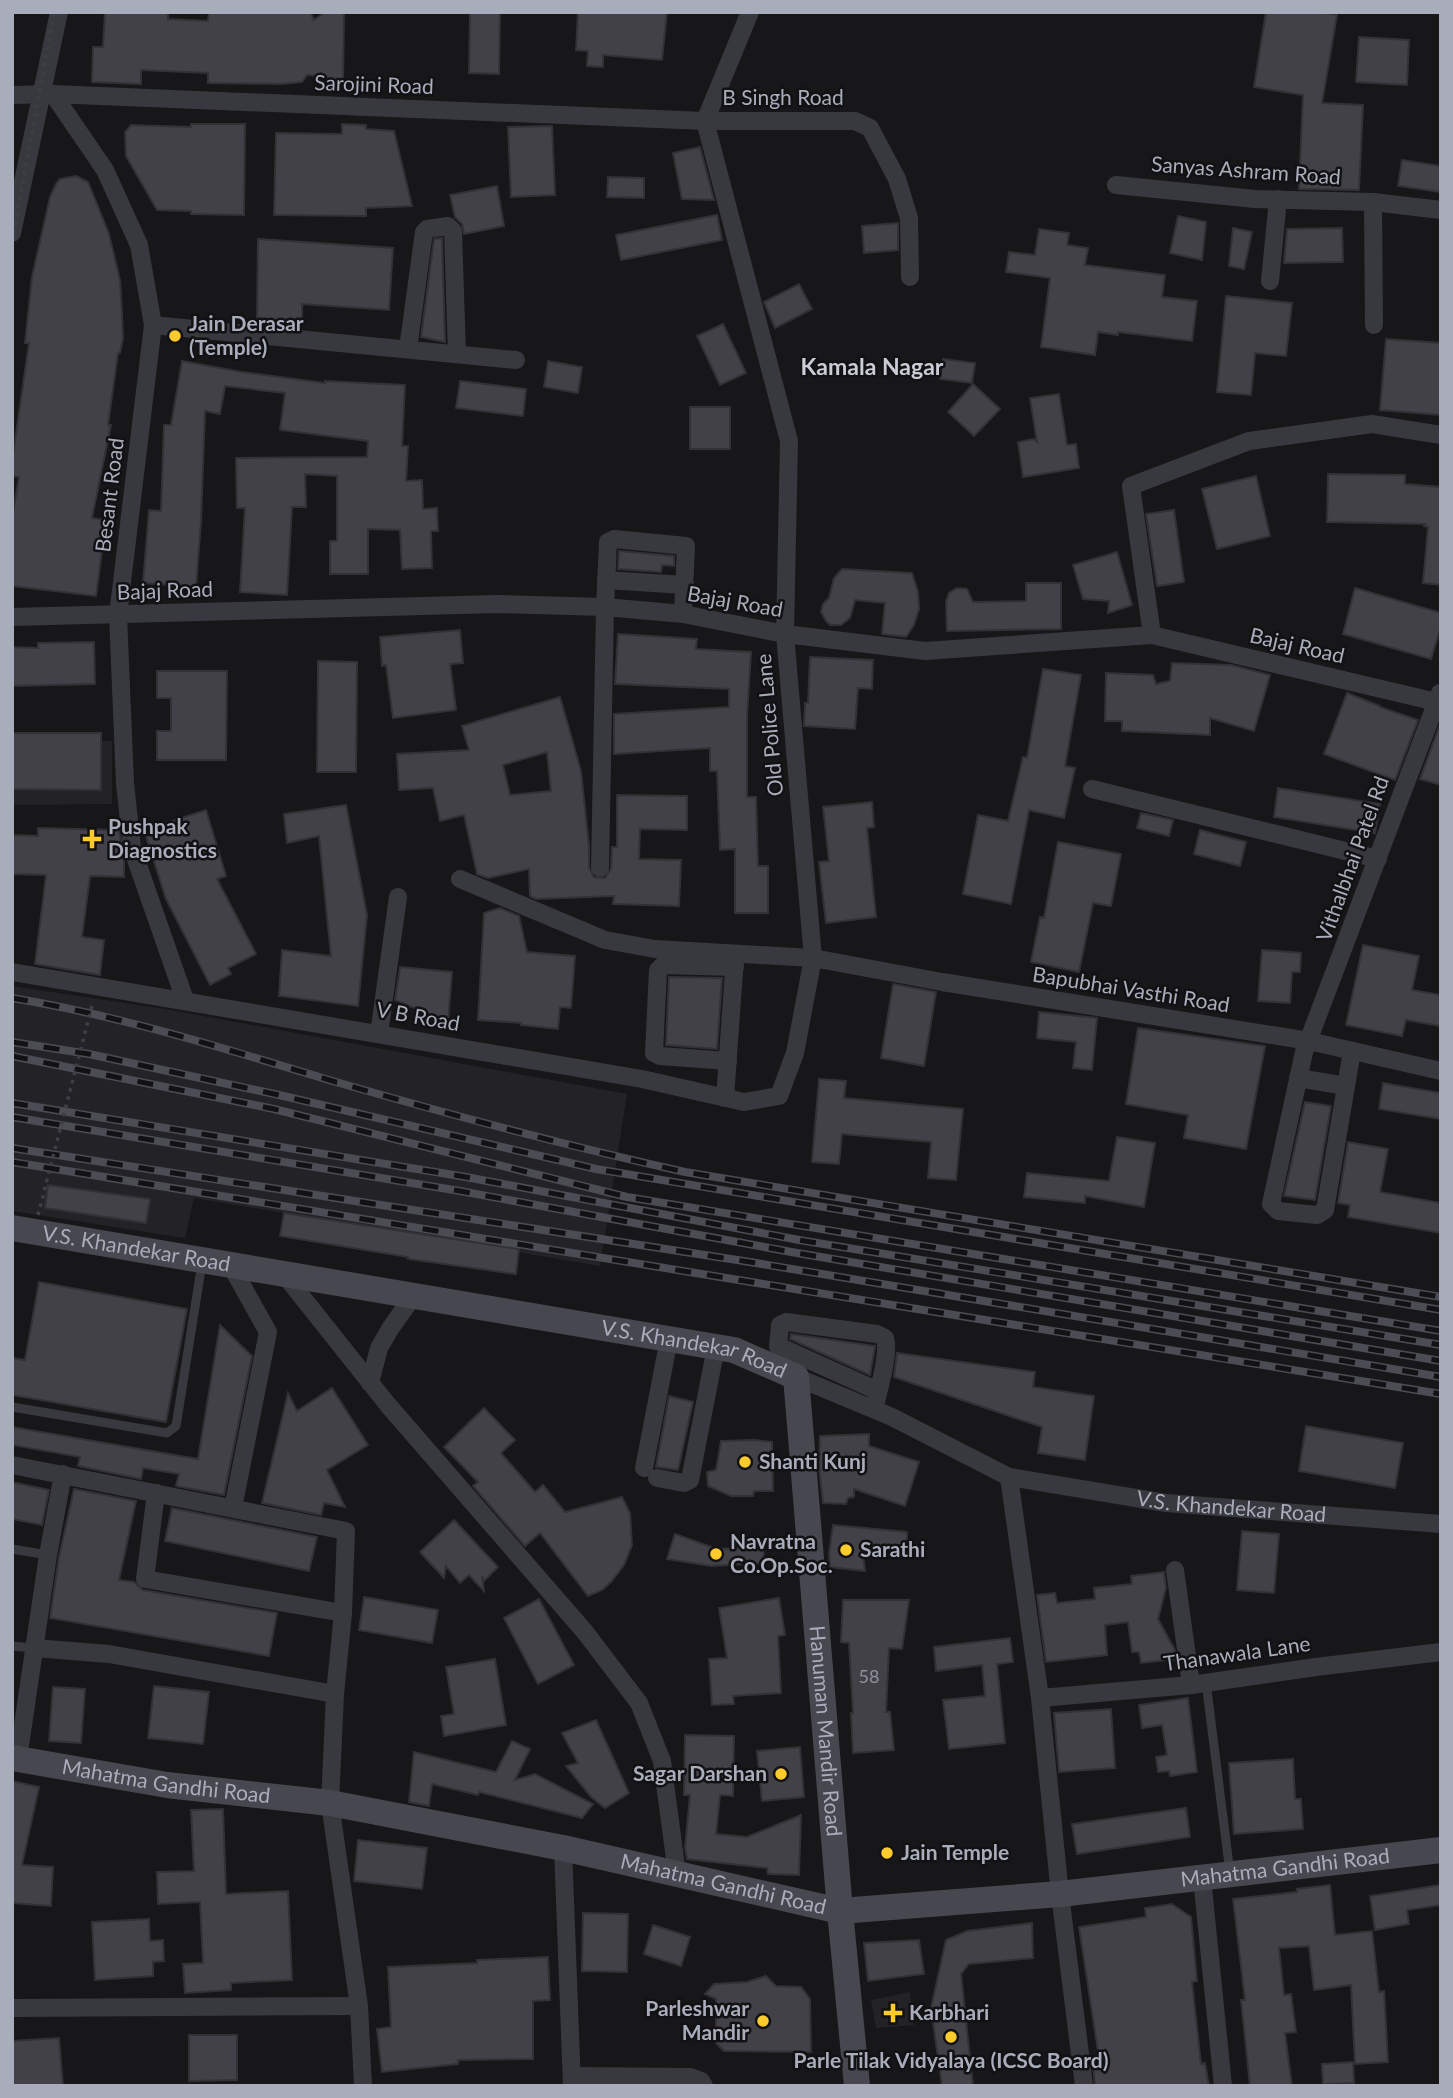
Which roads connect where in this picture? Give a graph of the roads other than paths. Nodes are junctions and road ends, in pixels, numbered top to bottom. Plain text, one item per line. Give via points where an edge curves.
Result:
1 (57, 12) edge
2 (750, 12) edge
3 (12, 95) edge
4 (47, 95) junction
5 (705, 121) junction
6 (1116, 185) dead end
7 (1278, 200) junction
8 (1373, 201) junction
9 (1441, 210) edge
10 (13, 230) edge
11 (910, 277) dead end
12 (1270, 281) dead end
13 (153, 324) junction
14 (1374, 325) dead end
15 (408, 347) junction
16 (457, 351) junction
17 (516, 360) dead end
18 (1441, 435) edge
19 (606, 580) junction
20 (685, 585) junction
21 (605, 607) junction
22 (683, 614) junction
23 (118, 615) junction
24 (12, 617) edge
25 (785, 634) junction
26 (1152, 635) junction
27 (1439, 699) edge
28 (1092, 789) dead end
29 (1378, 859) junction
30 (600, 868) dead end
31 (460, 879) dead end
32 (398, 897) dead end
33 (813, 958) junction
34 (735, 960) junction
35 (12, 972) edge
36 (185, 1000) junction
37 (379, 1034) junction
38 (1309, 1041) junction
39 (1352, 1051) junction
40 (728, 1061) junction
41 (1441, 1071) edge
42 (1298, 1078) junction
43 (1346, 1086) junction
44 (725, 1098) junction
45 (12, 1228) edge
46 (202, 1259) junction
47 (230, 1264) junction
48 (283, 1273) junction
49 (414, 1295) junction
50 (668, 1339) junction
51 (716, 1347) junction
52 (784, 1364) junction
53 (370, 1383) junction
54 (878, 1391) junction
55 (12, 1407) edge
56 (874, 1409) junction
57 (12, 1465) edge
58 (63, 1474) junction
59 (1009, 1478) junction
60 (156, 1493) junction
61 (233, 1508) junction
62 (1441, 1524) edge
63 (12, 1549) edge
64 (48, 1555) junction
65 (1175, 1570) dead end
66 (344, 1613) junction
67 (12, 1646) edge
68 (34, 1648) junction
69 (1441, 1652) edge
70 (1199, 1684) junction
71 (335, 1694) junction
72 (1040, 1698) junction
73 (15, 1758) edge
74 (330, 1803) junction
75 (563, 1847) junction
76 (1441, 1850) edge
77 (677, 1874) junction
78 (1230, 1874) junction
79 (1202, 1878) junction
80 (1060, 1894) junction
81 (840, 1911) junction
82 (359, 2006) junction
83 (12, 2008) edge
84 (572, 2081) edge
85 (363, 2086) edge
86 (704, 2086) edge
87 (857, 2086) edge
88 (1084, 2086) edge
89 (1223, 2086) edge

1 - 4 street
2 - 5 street
3 - 4 street, Sarojini Road
4 - 5 street, Sarojini Road
4 - 10 street
4 - 13 street, Besant Road via 105,170 139,245
5 - 11 street, B Singh Road via 855,121 870,128 897,179 909,218
5 - 25 street, Old Police Lane via 789,441
6 - 7 street, Sanyas Ashram Road
7 - 8 street, Sanyas Ashram Road
7 - 12 street
8 - 9 street, Sanyas Ashram Road
8 - 14 street
13 - 15 street
13 - 23 street, Besant Road
15 - 16 street
15 - 16 street via 424,232 448,226 453,231
16 - 17 street
18 - 26 street via 1372,424 1249,441 1131,486
19 - 20 street
19 - 20 street via 608,542 614,539 685,546
19 - 21 street
20 - 22 street
21 - 22 street, Bajaj Road
21 - 23 street, Bajaj Road via 498,604
21 - 30 street
22 - 25 street, Bajaj Road
23 - 24 street, Bajaj Road
23 - 36 street, Besant Road via 132,848
25 - 26 street, Bajaj Road via 925,650
25 - 33 street, Old Police Lane
26 - 27 street, Bajaj Road
27 - 29 street, Vithalbhai Patel Rd
28 - 29 street
29 - 38 street, Vithalbhai Patel Rd
31 - 34 street via 605,940
32 - 37 street
33 - 34 street
33 - 38 street, Bapubhai Vasthi Road
33 - 44 street, Old Police Lane via 796,1053 779,1096 744,1102
34 - 40 street
34 - 40 street via 663,965 658,970 654,1053
35 - 36 street, V B Road
36 - 37 street, V B Road
37 - 44 street, V B Road via 642,1079
38 - 39 street, Bapubhai Vasthi Road
38 - 42 street, Vithalbhai Patel Rd
39 - 41 street, Bapubhai Vasthi Road
39 - 43 street
40 - 44 street
42 - 43 street
42 - 43 street, Vithalbhai Patel Rd via 1271,1204 1278,1211 1317,1216 1325,1210
45 - 46 street, V.S. Khandekar Road
46 - 47 street, V.S. Khandekar Road
46 - 55 lane via 176,1426 167,1433
47 - 48 street, V.S. Khandekar Road
47 - 61 street via 268,1332
48 - 49 street, V.S. Khandekar Road
48 - 53 street
49 - 50 street, V.S. Khandekar Road
49 - 53 street via 379,1348
50 - 51 street, V.S. Khandekar Road
50 - 51 street via 651,1473 684,1483 690,1480
51 - 52 street, V.S. Khandekar Road
52 - 54 street
52 - 54 street via 782,1322 880,1335 887,1343
52 - 56 street, V.S. Khandekar Road
52 - 81 street, Hanuman Mandir Road
53 - 77 street via 585,1632 639,1703 662,1761
54 - 56 street
56 - 59 street, V.S. Khandekar Road
57 - 58 street
58 - 60 street
58 - 64 street
59 - 62 street, V.S. Khandekar Road via 1166,1503
59 - 72 street
60 - 61 street
60 - 66 street via 145,1579
61 - 66 street via 346,1531
63 - 64 lane
64 - 68 street
65 - 70 street
66 - 71 street
67 - 68 lane
68 - 71 street via 109,1654
68 - 73 street
69 - 70 street, Thanawala Lane
70 - 72 street, Thanawala Lane
70 - 78 lane
71 - 74 street
72 - 80 street
73 - 74 street, Mahatma Gandhi Road via 167,1785
74 - 75 street, Mahatma Gandhi Road
74 - 82 street
75 - 77 street, Mahatma Gandhi Road
75 - 84 street
76 - 78 street, Mahatma Gandhi Road
77 - 81 street, Mahatma Gandhi Road
78 - 79 street, Mahatma Gandhi Road
79 - 80 street, Mahatma Gandhi Road
79 - 89 street
80 - 81 street, Mahatma Gandhi Road
80 - 88 street
81 - 87 street, Hanuman Mandir Road
82 - 83 street
82 - 85 street
84 - 86 street via 690,2077

